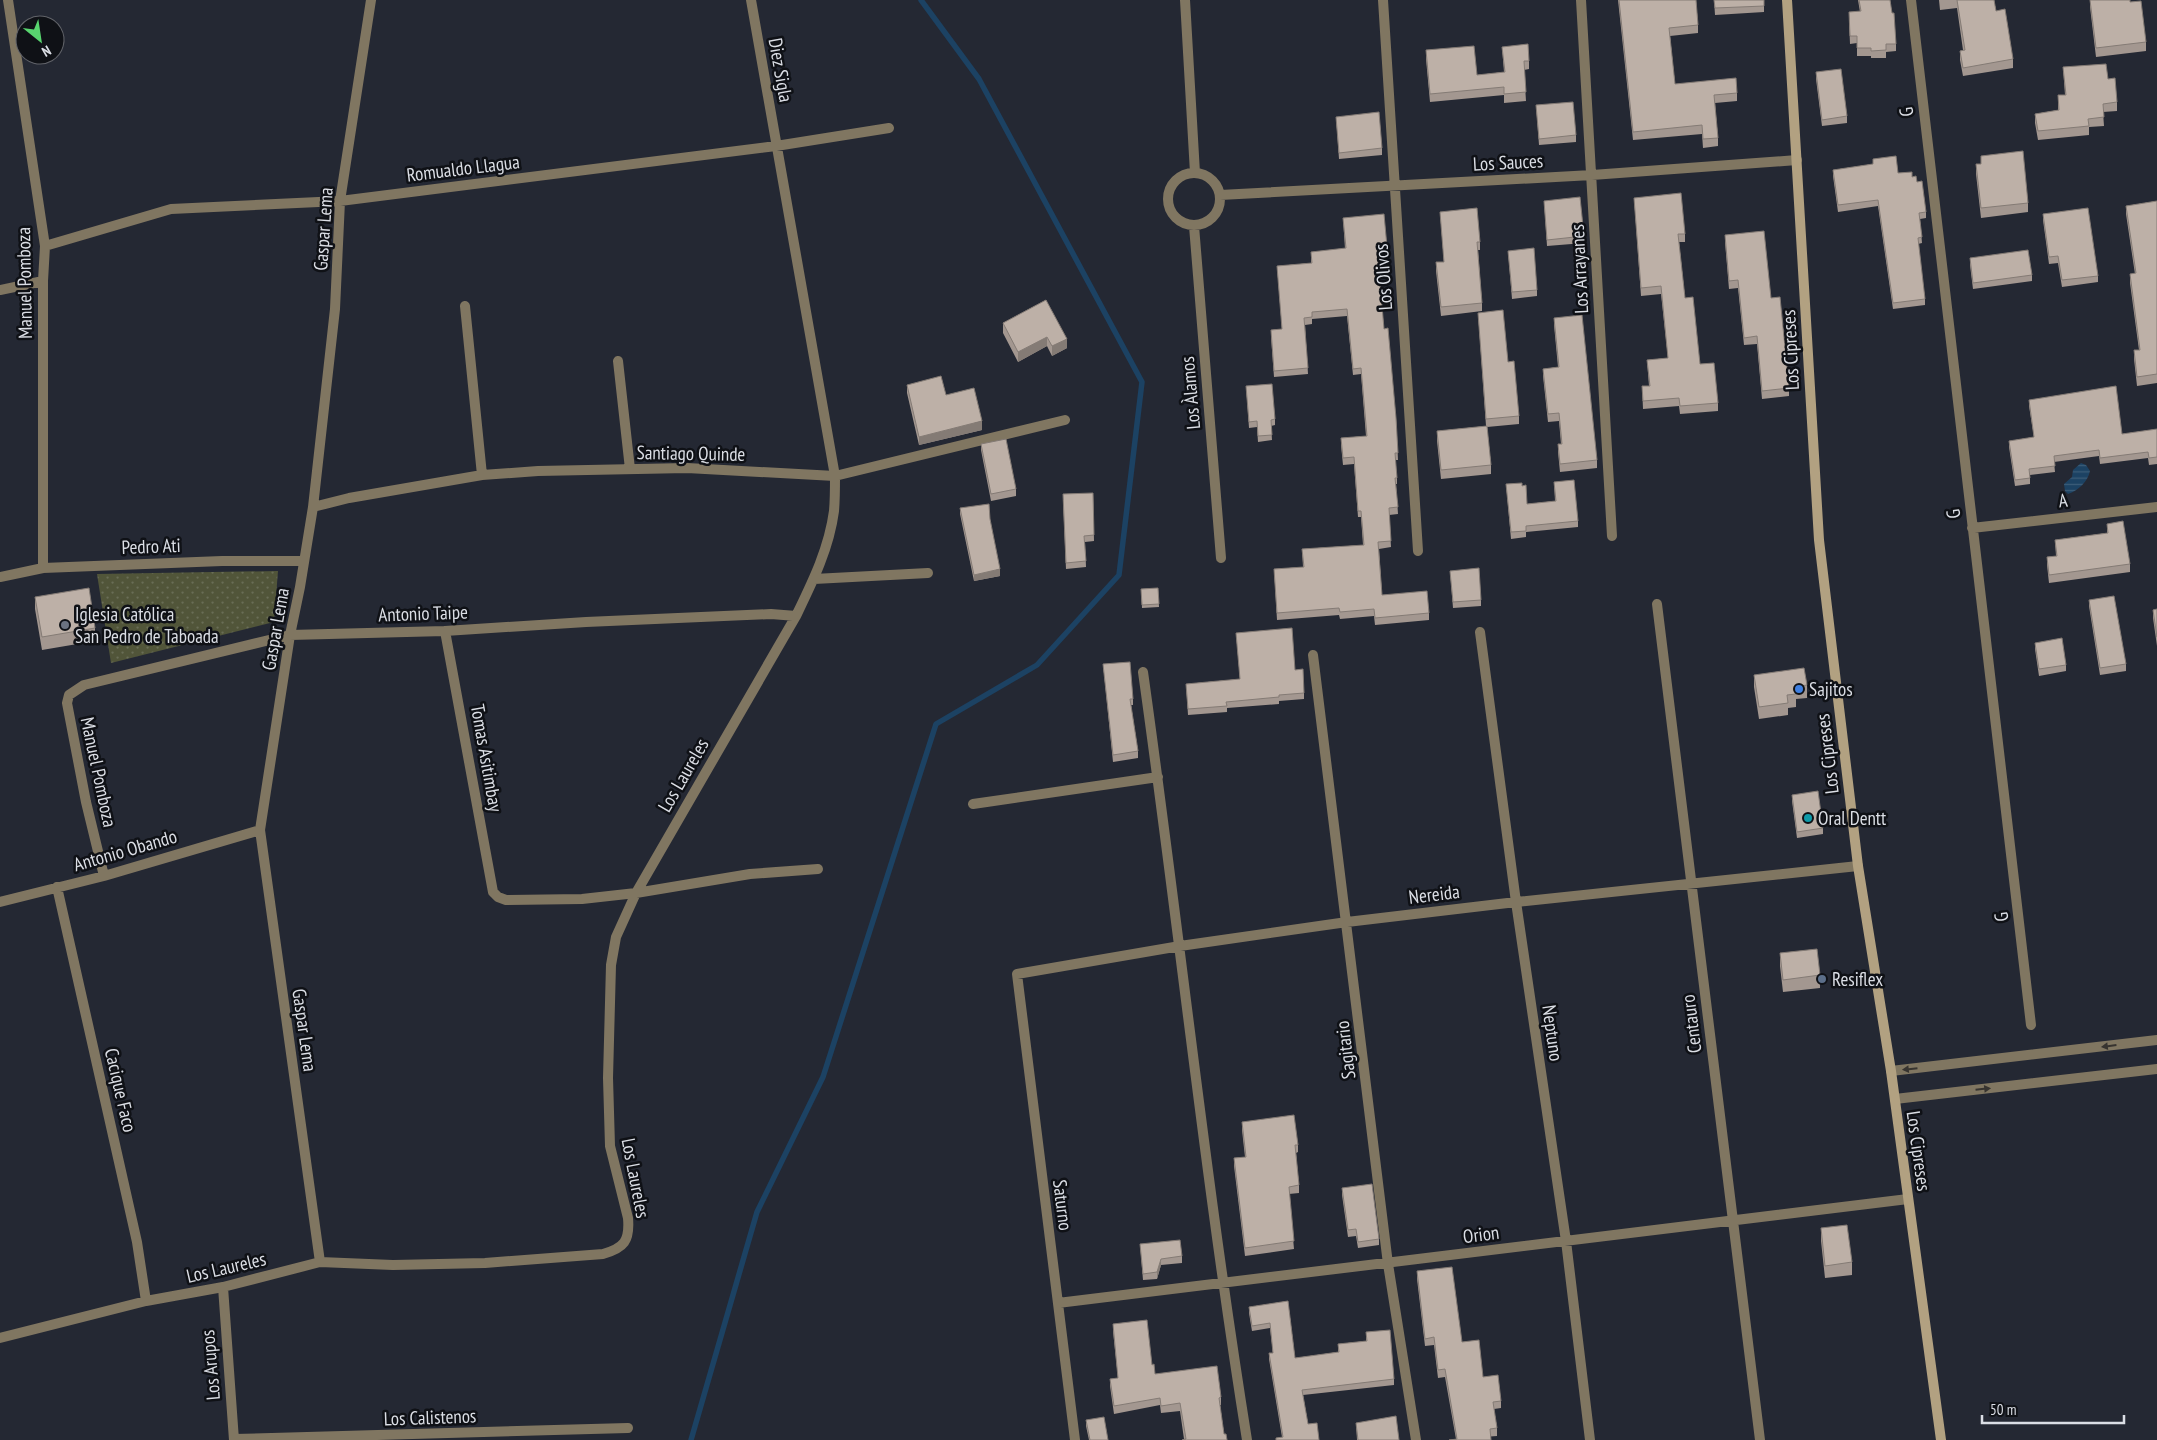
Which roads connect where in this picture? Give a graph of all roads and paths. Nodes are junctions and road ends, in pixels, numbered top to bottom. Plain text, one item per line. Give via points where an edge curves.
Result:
1 (8, 0) edge
2 (371, 0) edge
3 (751, 0) edge
4 (1185, 0) edge
5 (1383, 0) edge
6 (1581, 0) edge
7 (1787, 0) edge
8 (1911, 0) edge
9 (889, 128) dead end
10 (776, 146) junction
11 (1797, 160) junction
12 (1195, 173) junction
13 (1592, 175) junction
14 (1395, 185) junction
15 (1220, 195) junction
16 (340, 201) junction
17 (1194, 226) junction
18 (45, 246) junction
19 (43, 281) junction
20 (0, 290) edge
21 (465, 306) dead end
22 (618, 361) dead end
23 (1065, 420) dead end
24 (630, 469) junction
25 (482, 475) junction
26 (835, 476) junction
27 (313, 507) junction
28 (2157, 507) edge
29 (1972, 528) junction
30 (1612, 536) dead end
31 (1418, 551) dead end
32 (1221, 558) dead end
33 (304, 561) junction
34 (43, 568) junction
35 (928, 573) dead end
36 (0, 577) edge
37 (814, 579) junction
38 (1657, 604) dead end
39 (796, 616) junction
40 (445, 631) junction
41 (1480, 632) dead end
42 (290, 635) junction
43 (1313, 655) dead end
44 (1143, 672) dead end
45 (67, 703) joint
46 (1158, 777) junction
47 (973, 804) dead end
48 (260, 830) junction
49 (1858, 866) junction
50 (818, 869) dead end
51 (104, 876) junction
52 (1692, 884) junction
53 (57, 887) junction
54 (636, 893) junction
55 (0, 902) edge
56 (1516, 902) junction
57 (1347, 922) junction
58 (1180, 946) junction
59 (1017, 974) joint
60 (2031, 1025) dead end
61 (2157, 1040) edge
62 (2157, 1069) edge
63 (1891, 1071) junction
64 (1894, 1099) junction
65 (1908, 1200) junction
66 (1732, 1221) junction
67 (1566, 1241) junction
68 (320, 1262) junction
69 (1388, 1264) junction
70 (1222, 1283) junction
71 (222, 1286) junction
72 (146, 1301) junction
73 (1058, 1303) junction
74 (0, 1338) edge
75 (628, 1428) dead end
76 (234, 1440) edge
77 (1075, 1440) edge
78 (1247, 1440) edge
79 (1416, 1440) edge
80 (1590, 1440) edge
81 (1760, 1440) edge
82 (1941, 1440) edge

1 - 18 street, Manuel Pomboza
2 - 16 street, Gaspar Lema
3 - 10 street, Diez Sigla
4 - 12 street
5 - 14 street, Los Olivos
6 - 13 street, Los Arrayanes
7 - 11 street, Los Cipreses
8 - 29 street, G
9 - 10 street, Romualdo Llagua
10 - 16 street, Romualdo Llagua
10 - 26 street, Diez Sigla
11 - 13 street, Los Sauces
11 - 49 street, Los Cipreses via 1819,540
12 - 15 street via 1211,180
12 - 17 street via 1178,178 1172,184 1167,200 1172,215 1186,225
13 - 14 street, Los Sauces
13 - 30 street, Los Arrayanes
14 - 15 street, Los Sauces
14 - 31 street, Los Olivos
15 - 17 street via 1220,204 1211,220
16 - 18 street, Romualdo Llagua via 171,209
16 - 27 street, Gaspar Lema via 335,309
17 - 32 street, Los Àlamos
18 - 19 street, Manuel Pomboza
19 - 20 street
19 - 34 street, Manuel Pomboza
21 - 25 street
22 - 24 street
23 - 26 street, Santiago Quinde
24 - 25 street, Santiago Quinde
24 - 26 street, Santiago Quinde via 687,468
25 - 27 street, Santiago Quinde
26 - 37 street, Los Laureles via 834,511
27 - 33 street, Gaspar Lema
28 - 29 street, A
29 - 60 street, G
33 - 34 street, Pedro Ati
33 - 42 street, Gaspar Lema
34 - 36 street, Pedro Ati
35 - 37 street
37 - 39 street, Los Laureles
38 - 52 street, Centauro
39 - 40 street, Antonio Taipe via 751,615
39 - 54 street, Los Laureles
40 - 42 street, Antonio Taipe
40 - 54 street, Tomas Asitimbay via 493,892 506,900 582,899
41 - 56 street, Neptuno
42 - 45 street, Antonio Taipe via 84,685 69,695
42 - 48 street, Gaspar Lema
43 - 57 street, Sagitario
44 - 46 street
45 - 51 street, Manuel Pomboza
46 - 47 street
46 - 58 street
48 - 51 street, Antonio Obando
48 - 68 street, Gaspar Lema
49 - 52 street, Nereida
49 - 63 street, Los Cipreses
50 - 54 street via 750,874
51 - 53 street, Antonio Obando
52 - 56 street, Nereida
52 - 66 street, Centauro
53 - 55 street, Antonio Obando
53 - 72 street, Cacique Faco via 137,1242
54 - 68 street, Los Laureles via 616,937 611,965 610,1146 628,1218 629,1230 624,1244 603,1254 485,1264
56 - 57 street, Nereida
56 - 67 street, Neptuno
57 - 58 street, Nereida
57 - 69 street, Sagitario
58 - 59 street, Nereida
58 - 70 street
59 - 73 street, Saturno
61 -> 63 street
64 -> 62 street
63 - 64 street, Los Cipreses
64 - 65 street, Los Cipreses
65 - 66 street, Orion
65 - 82 street, Los Cipreses
66 - 67 street, Orion
66 - 81 street, Centauro
67 - 69 street, Orion
67 - 80 street, Neptuno
68 - 71 street, Los Laureles
69 - 70 street, Orion
69 - 79 street, Sagitario
70 - 73 street, Orion
70 - 78 street
71 - 72 street, Los Laureles
71 - 76 street, Los Arupos
72 - 74 street, Los Laureles
73 - 77 street, Saturno
75 - 76 street, Los Calistenos

